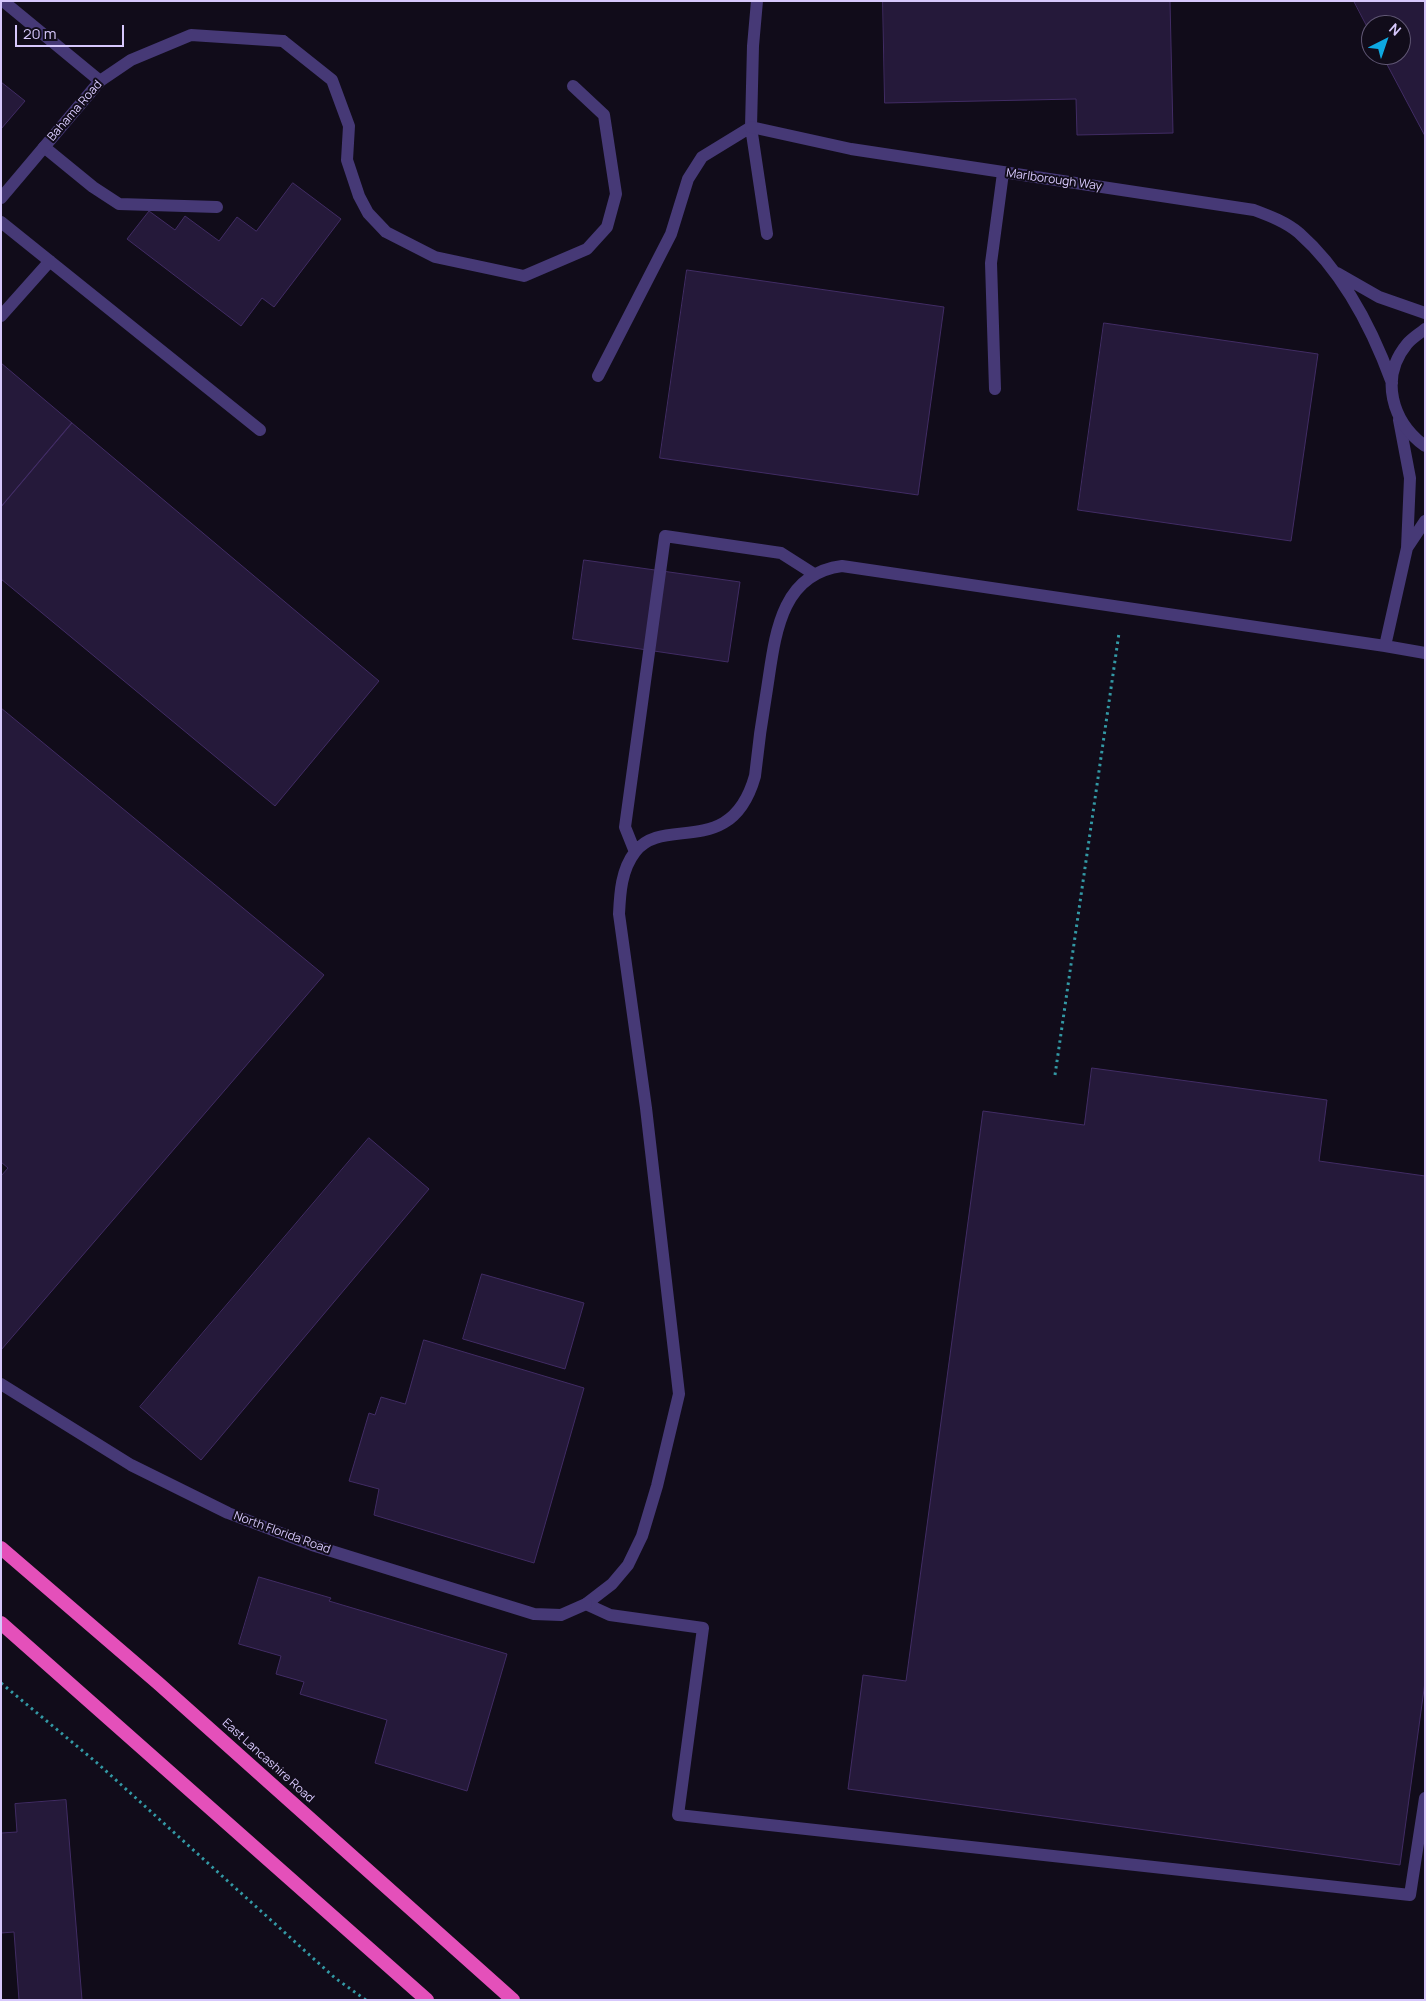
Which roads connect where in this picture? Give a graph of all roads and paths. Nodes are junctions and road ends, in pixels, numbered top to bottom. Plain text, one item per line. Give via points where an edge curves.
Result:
1 (3, 1) edge
2 (758, 1) edge
3 (100, 81) junction
4 (573, 86) dead end
5 (751, 127) junction
6 (44, 147) junction
7 (1002, 173) junction
8 (1, 198) edge
9 (217, 207) dead end
10 (1, 222) edge
11 (767, 234) dead end
12 (50, 261) junction
13 (1337, 273) junction
14 (1425, 314) edge
15 (1, 316) edge
16 (1425, 329) edge
17 (598, 376) dead end
18 (1392, 383) junction
19 (995, 389) dead end
20 (1399, 420) junction
21 (260, 430) dead end
22 (1425, 446) edge
23 (1425, 521) edge
24 (1407, 548) junction
25 (814, 574) junction
26 (1122, 607) junction
27 (1385, 646) junction
28 (1425, 653) edge
29 (635, 852) junction
30 (1055, 1075) dead end
31 (1, 1384) edge
32 (1, 1548) edge
33 (586, 1604) junction
34 (1, 1623) edge
35 (1, 1683) edge
36 (1425, 1798) edge
37 (366, 2000) edge
38 (427, 2000) edge
39 (513, 2000) edge

1 - 3 street
2 - 5 street
3 - 4 street, Bahama Road via 131,60 191,35 283,41 332,80 349,126 347,160 359,196 368,213 386,232 435,257 524,276 587,249 607,227 616,194 604,115
3 - 6 street, Bahama Road
5 - 7 street, Marlborough Way via 851,150
5 - 11 street
5 - 17 street via 702,158 688,179 671,234
6 - 8 street, Bahama Road
6 - 9 street via 119,204
7 - 13 street, Marlborough Way via 1254,210 1298,232
7 - 19 street via 991,263
10 - 12 street
12 - 15 street
12 - 21 street
13 - 14 street, Marlborough Way via 1379,297
13 - 18 street, Marlborough Way via 1382,356
16 - 18 street via 1407,344 1396,364
18 - 20 street via 1393,402
20 - 22 street
20 - 24 street via 1410,478
23 - 24 street
24 - 27 street
25 - 26 street via 824,568 842,566
25 - 29 street via 788,602 779,619 750,793 724,823 707,831 657,839
25 - 29 street via 780,553 665,536 625,828
26 - 27 street
26 - 30 path
27 - 28 street
29 - 33 street, North Florida Road via 625,871 619,914 646,1108 679,1394 642,1536 628,1565 612,1584
31 - 33 street, North Florida Road via 131,1465 228,1513 312,1545 534,1614 561,1615
32 - 39 highway, East Lancashire Road via 173,1696
33 - 36 street via 610,1615 703,1628 678,1815 1410,1895
34 - 38 highway
35 - 37 path via 96,1762 335,1978

